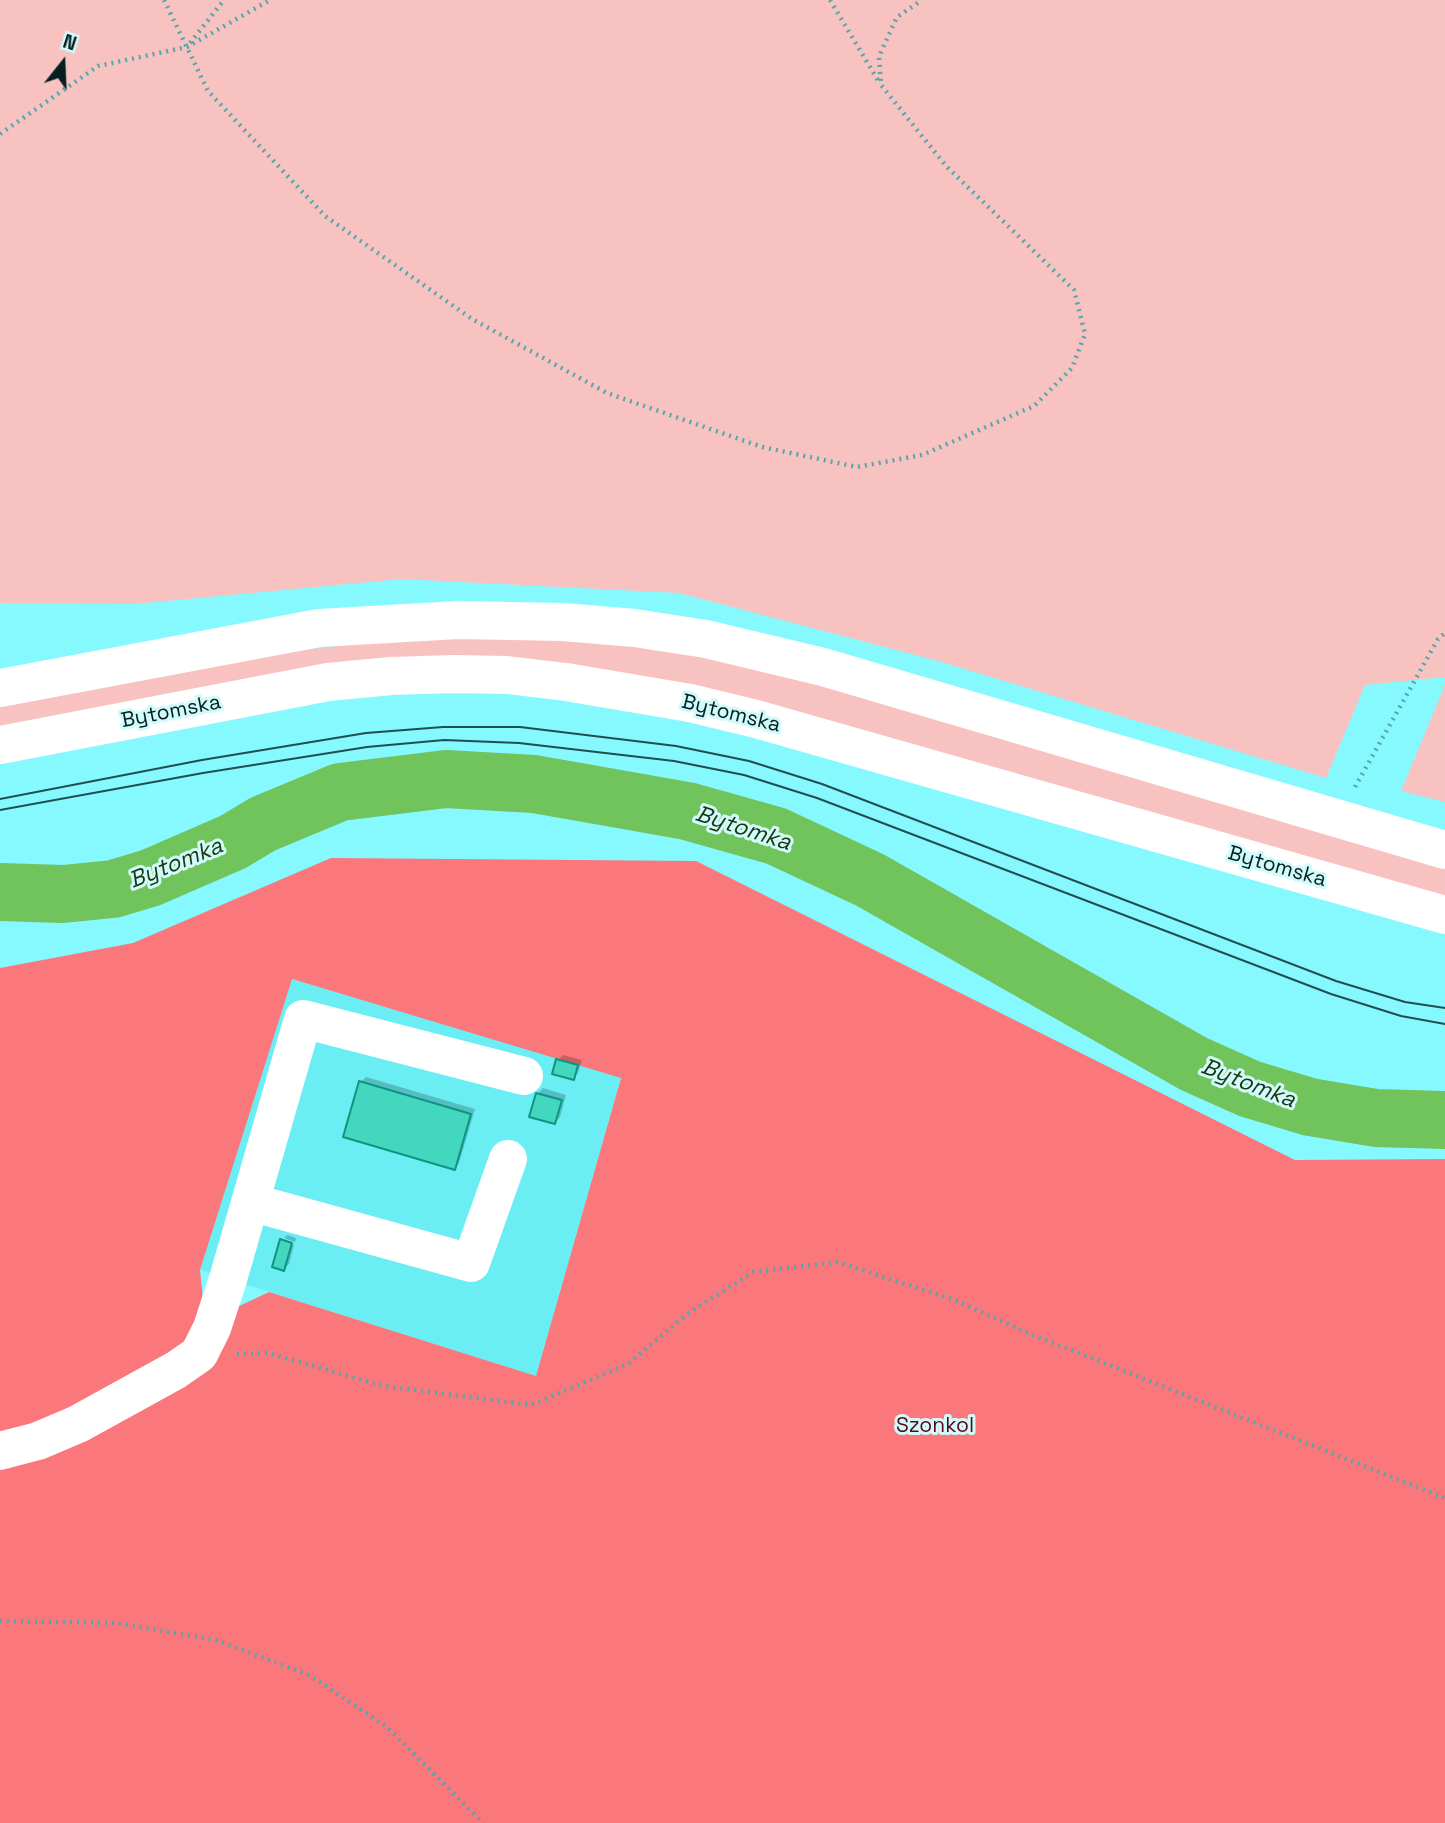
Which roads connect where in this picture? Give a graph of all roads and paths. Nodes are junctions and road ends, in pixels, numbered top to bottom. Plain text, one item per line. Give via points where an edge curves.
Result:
1 (164, 0) edge
2 (224, 0) edge
3 (270, 0) edge
4 (830, 0) edge
5 (922, 0) edge
6 (187, 47) junction
7 (881, 85) junction
8 (0, 134) edge
9 (1445, 633) edge
10 (0, 688) edge
11 (0, 745) edge
12 (1338, 818) junction
13 (1445, 850) edge
14 (1445, 915) edge
15 (524, 1076) dead end
16 (508, 1159) dead end
17 (250, 1202) junction
18 (199, 1354) junction
19 (0, 1451) edge
20 (1445, 1498) edge
21 (0, 1621) edge
22 (483, 1823) edge

1 - 6 path
2 - 6 path
3 - 6 path
4 - 7 path
5 - 7 path via 897,17 878,56
6 - 7 path via 208,91 325,216 472,319 607,393 762,447 857,467 922,455 1034,406 1072,368 1085,334 1074,290 946,166
6 - 8 path via 99,66
9 - 12 path
10 - 12 street via 319,628 458,620 635,628 706,639 810,664
11 - 14 street, Bytomska via 328,682 454,674 554,681 690,703 756,719
12 - 13 street
15 - 17 street via 303,1019
16 - 17 street via 471,1263
17 - 18 street via 212,1328
18 - 19 street via 78,1424
18 - 20 path via 267,1353 384,1386 531,1405 628,1364 687,1314 753,1272 837,1262 955,1300
21 - 22 path via 117,1623 216,1640 309,1675 387,1727

